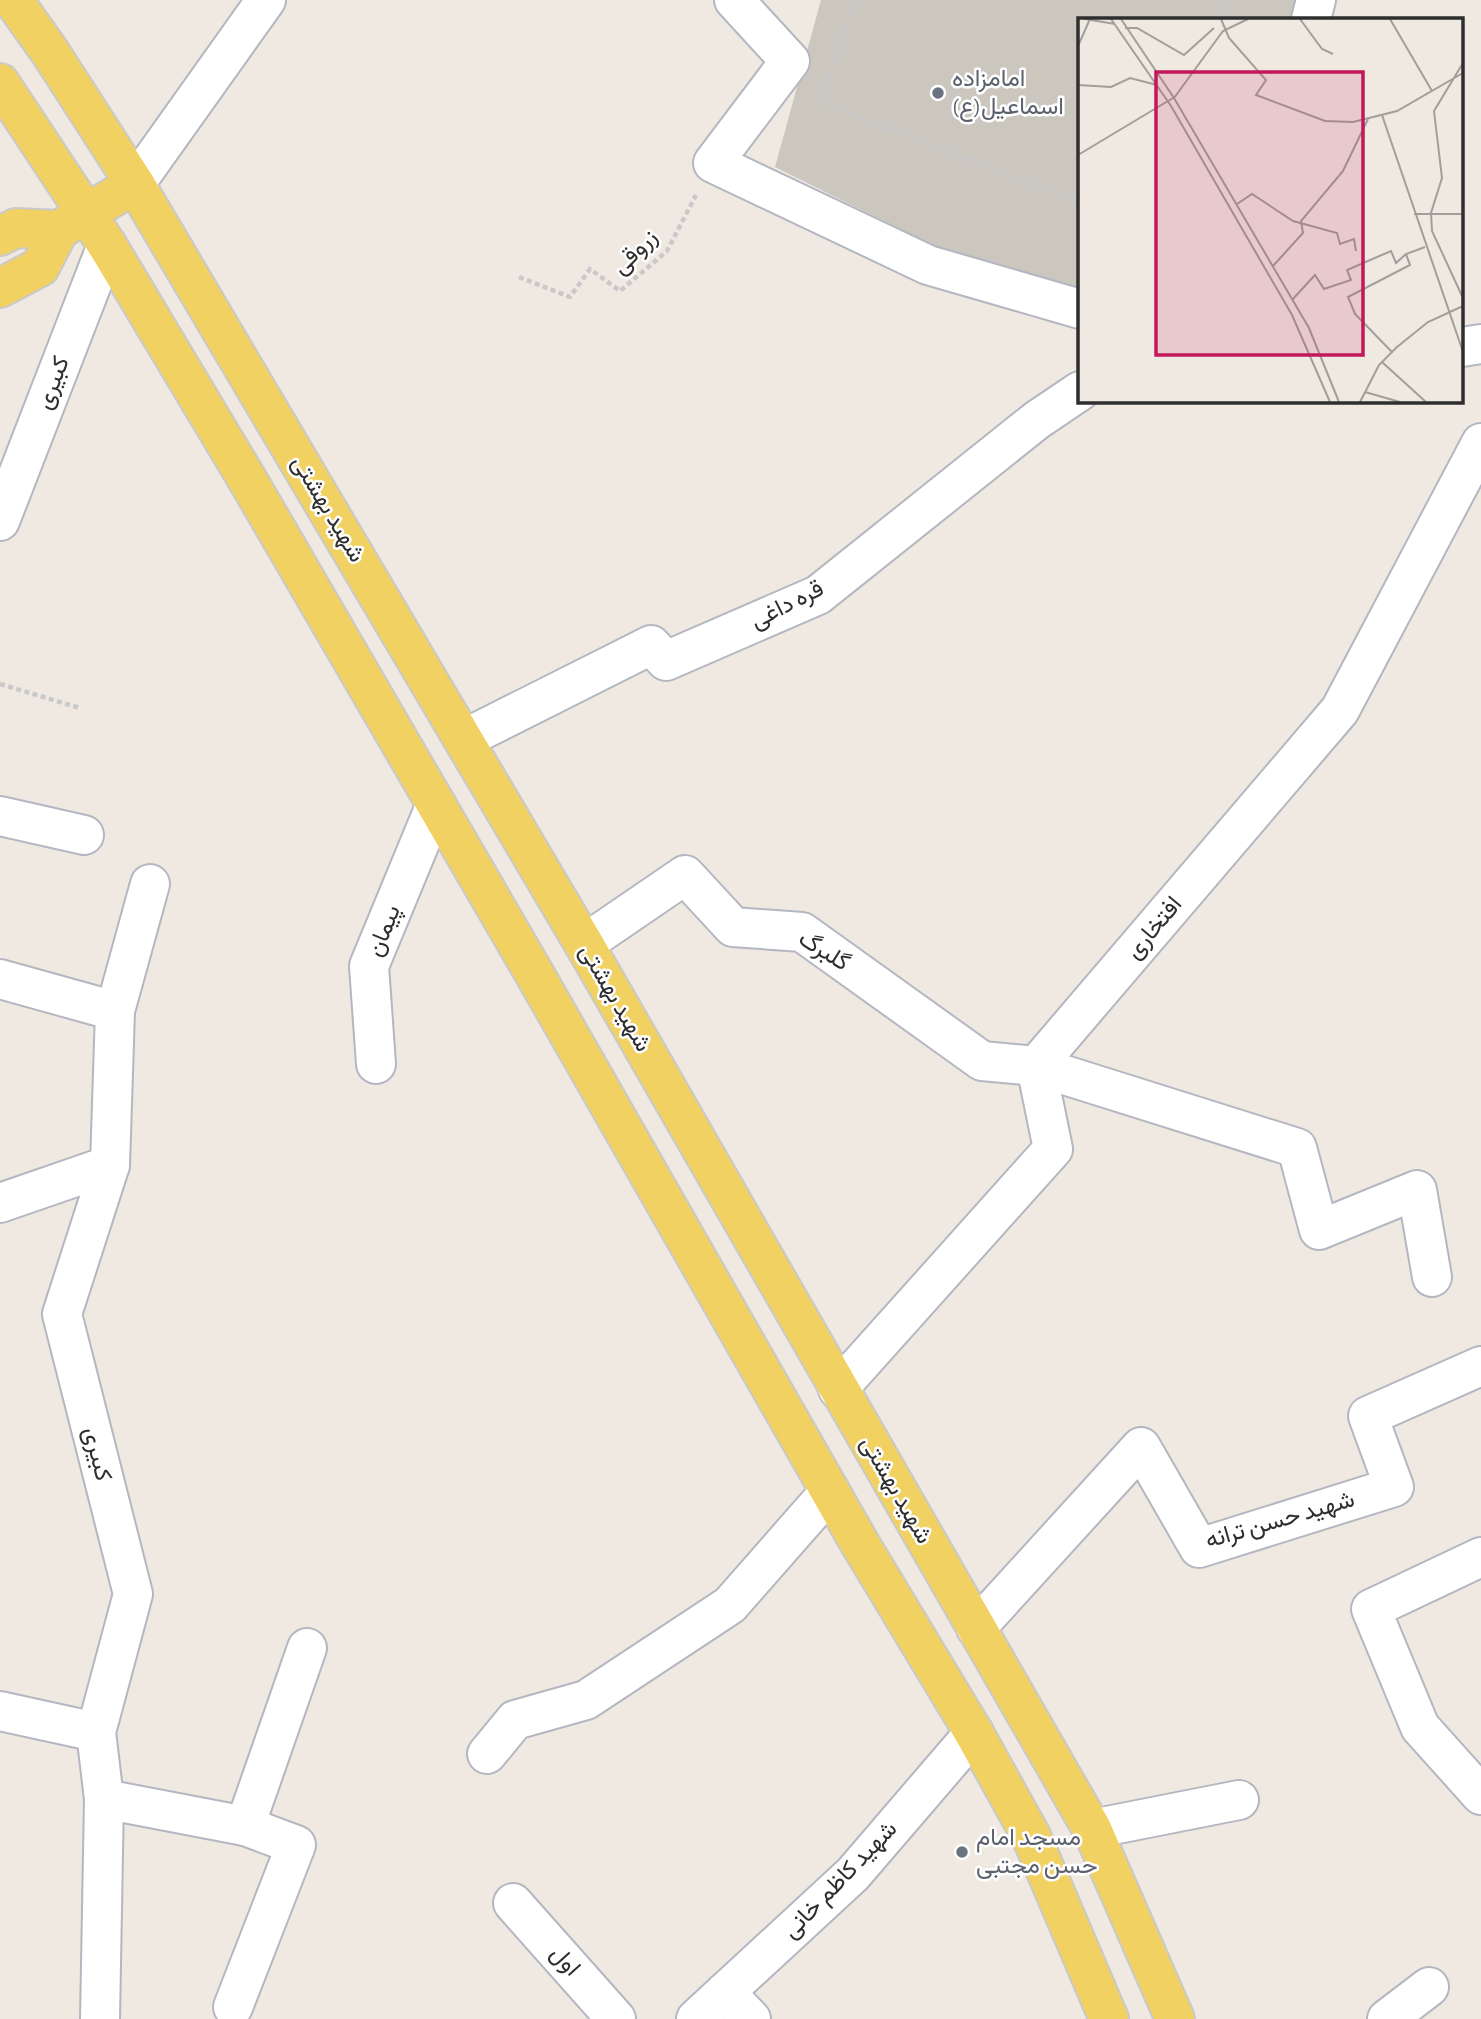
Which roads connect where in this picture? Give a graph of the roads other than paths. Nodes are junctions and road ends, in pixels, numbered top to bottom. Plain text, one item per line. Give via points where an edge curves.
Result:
1 (13, 0) edge
2 (266, 0) edge
3 (734, 0) edge
4 (1315, 0) edge
5 (1311, 18) edge
6 (2, 90) edge
7 (135, 184) junction
8 (73, 221) junction
9 (0, 236) edge
10 (107, 246) junction
11 (0, 288) edge
12 (1078, 308) edge
13 (1078, 392) edge
14 (1481, 443) edge
15 (0, 521) edge
16 (464, 739) junction
17 (436, 804) junction
18 (0, 816) edge
19 (83, 835) dead end
20 (150, 884) dead end
21 (584, 944) junction
22 (0, 979) edge
23 (115, 1011) junction
24 (376, 1064) dead end
25 (1036, 1066) junction
26 (110, 1165) junction
27 (0, 1203) edge
28 (1432, 1277) dead end
29 (1481, 1366) edge
30 (838, 1389) junction
31 (830, 1490) junction
32 (1481, 1557) edge
33 (976, 1628) junction
34 (307, 1648) dead end
35 (0, 1710) edge
36 (96, 1732) junction
37 (974, 1732) junction
38 (487, 1754) dead end
39 (1481, 1794) edge
40 (104, 1799) junction
41 (1239, 1800) dead end
42 (244, 1826) junction
43 (1092, 1829) junction
44 (513, 1903) dead end
45 (1429, 1987) dead end
46 (738, 2005) edge
47 (233, 2007) dead end
48 (100, 2019) edge
49 (616, 2019) edge
50 (696, 2019) edge
51 (1109, 2019) edge
52 (1175, 2019) edge
53 (1387, 2019) edge

1 - 7 main road, شهید بهشتی
2 - 7 street
3 - 12 street via 790,61 713,163 928,265
4 - 5 street
6 - 8 main road
7 - 8 main road
7 - 16 main road, شهید بهشتی
8 - 9 main road via 16,228
8 - 10 main road
8 - 11 main road via 40,267
10 - 15 street, کبیری
10 - 17 main road
13 - 16 street, قره داغی via 818,595 666,661 651,645
14 - 25 street, افتخاری via 1340,710
16 - 21 main road, شهید بهشتی
17 - 24 street, پیمان via 369,966
17 - 31 main road
18 - 19 street
20 - 23 street, کبیری
21 - 25 street, گلبرگ via 685,875 733,926 802,932 982,1061
21 - 30 main road, شهید بهشتی
22 - 23 street
23 - 26 street, کبیری
25 - 28 street via 1297,1148 1319,1230 1417,1190
25 - 30 street via 1053,1149
26 - 27 street
26 - 36 street, کبیری via 62,1314 133,1594
29 - 33 street, شهید حسن ترانه via 1368,1416 1394,1488 1199,1548 1141,1447
30 - 33 main road, شهید بهشتی
31 - 37 main road
31 - 38 street via 730,1605 586,1700 515,1720
32 - 39 street via 1371,1609 1420,1727
33 - 43 main road, شهید بهشتی
34 - 42 street
35 - 36 street
36 - 40 street, کبیری
37 - 46 street, شهید کاظم خانی
37 - 51 main road via 1031,1836
40 - 42 street
40 - 48 street, کبیری
41 - 43 street
42 - 47 street via 296,1845
43 - 52 main road, شهید بهشتی
44 - 49 street, اول
45 - 53 street
46 - 50 street, شهید کاظم خانی

